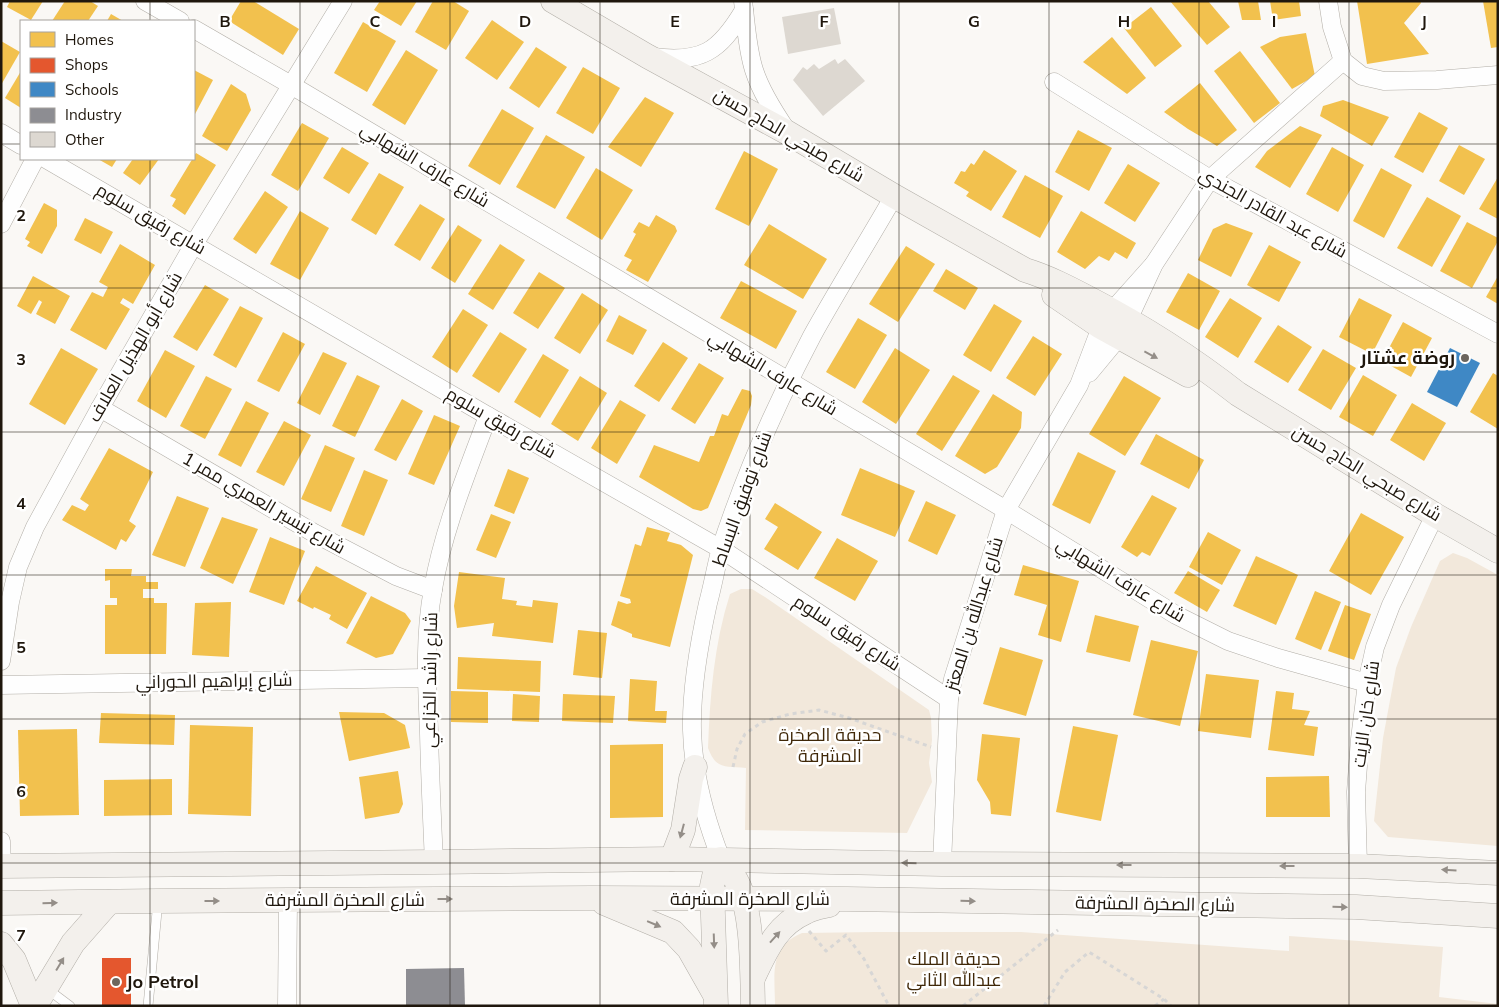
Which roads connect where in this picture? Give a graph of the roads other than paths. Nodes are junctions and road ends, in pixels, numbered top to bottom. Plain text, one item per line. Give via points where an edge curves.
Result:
1 (145, 1) edge
2 (344, 1) edge
3 (553, 1) edge
4 (1328, 1) edge
5 (743, 6) edge
6 (178, 20) edge
7 (195, 30) edge
8 (647, 56) junction
9 (1343, 62) junction
10 (1498, 75) edge
11 (1054, 82) dead end
12 (291, 85) junction
13 (788, 133) junction
14 (1, 134) edge
15 (20, 144) edge
16 (34, 160) edge
17 (48, 160) edge
18 (1210, 179) junction
19 (894, 196) junction
20 (1, 224) edge
21 (194, 244) junction
22 (1115, 324) junction
23 (1498, 334) edge
24 (788, 382) junction
25 (100, 408) junction
26 (488, 416) junction
27 (1006, 510) junction
28 (1435, 515) junction
29 (721, 549) junction
30 (1498, 551) edge
31 (432, 590) junction
32 (1, 660) edge
33 (426, 678) junction
34 (1367, 683) junction
35 (1, 685) edge
36 (949, 699) junction
37 (695, 767) junction
38 (1, 841) edge
39 (672, 858) junction
40 (721, 859) junction
41 (434, 862) junction
42 (942, 864) junction
43 (2, 866) edge
44 (1358, 866) junction
45 (1498, 873) edge
46 (593, 898) junction
47 (744, 899) junction
48 (847, 899) junction
49 (288, 900) junction
50 (712, 900) junction
51 (158, 901) junction
52 (109, 902) junction
53 (1, 903) edge
54 (1498, 916) edge
55 (1, 944) edge
56 (752, 980) junction
57 (38, 1000) edge
58 (716, 1001) edge
59 (70, 1006) edge
60 (148, 1006) edge
61 (287, 1006) edge
62 (752, 1006) edge

1 - 6 street
2 - 12 street, شارع أبو الهذيل العلاف
3 - 8 main road, شارع صبحي الحاج حسن
4 - 9 street via 1332,28
5 - 8 street via 734,28 711,50 680,59
5 - 13 street via 754,69 766,98
7 - 12 street, شارع عارف الشهابي
8 - 13 main road, شارع صبحي الحاج حسن
9 - 10 street via 1362,76 1384,81
9 - 18 street, شارع عبدالله بن المعتز
11 - 18 street, شارع عبد القادر الجندي
12 - 21 street, شارع أبو الهذيل العلاف
12 - 24 street, شارع عارف الشهابي
13 - 19 main road, شارع صبحي الحاج حسن
14 - 15 street
16 - 20 street
17 - 21 street, شارع رفيق سلوم
18 - 22 street, شارع عبدالله بن المعتز
18 - 23 street, شارع عبد القادر الجندي
19 - 22 main road, شارع صبحي الحاج حسن via 1024,270 1047,277
19 - 24 street, شارع توفيق البساط
21 - 25 street, شارع أبو الهذيل العلاف
21 - 26 street, شارع رفيق سلوم
22 - 27 street, شارع عبدالله بن المعتز
22 - 28 main road, شارع صبحي الحاج حسن via 1215,376 1238,394
24 - 27 street, شارع عارف الشهابي
24 - 29 street, شارع توفيق البساط
25 - 31 street, شارع تيسير العمري ممر 1 via 314,533 396,576
25 - 32 street, شارع أبو الهذيل العلاف via 35,527 18,567
26 - 29 street, شارع رفيق سلوم
26 - 31 street, شارع راشد الخزاعي via 444,539
27 - 34 street, شارع عارف الشهابي via 1176,615 1228,641
27 - 36 street, شارع عبدالله بن المعتز
28 - 30 main road, شارع صبحي الحاج حسن
28 - 34 street, شارع خان الزيت via 1391,605 1375,647
29 - 36 street, شارع رفيق سلوم
29 - 37 street, شارع توفيق البساط via 702,633 693,696
31 - 33 street, شارع راشد الخزاعي
33 - 35 street, شارع إبراهيم الحوراني
33 - 41 street, شارع راشد الخزاعي
34 - 44 street, شارع خان الزيت via 1356,792
36 - 42 street, شارع عبدالله بن المعتز
37 -> 39 main road via 683,830
37 - 40 street, شارع توفيق البساط via 708,823
38 - 43 street
39 - 40 main road, شارع الصخرة المشرفة
39 - 41 main road, شارع الصخرة المشرفة
42 -> 40 main road, شارع الصخرة المشرفة
40 - 47 main road via 739,884
40 - 50 main road via 715,872
41 - 43 main road, شارع الصخرة المشرفة
44 -> 42 main road, شارع الصخرة المشرفة
45 -> 44 main road, شارع الصخرة المشرفة
49 -> 46 main road, شارع الصخرة المشرفة
46 - 50 main road, شارع الصخرة المشرفة
46 -> 58 main road via 673,932 689,949
47 - 48 main road, شارع الصخرة المشرفة
47 - 50 main road, شارع الصخرة المشرفة
47 - 56 main road
48 -> 54 main road, شارع الصخرة المشرفة via 1356,907
56 -> 48 main road via 769,944 786,924 806,912
51 -> 49 main road, شارع الصخرة المشرفة
49 - 61 street
50 -> 58 main road
51 - 52 main road, شارع الصخرة المشرفة
51 - 60 lane
53 -> 52 main road, شارع الصخرة المشرفة
57 -> 52 main road via 73,943
55 - 57 main road
56 - 62 main road
57 - 59 lane

